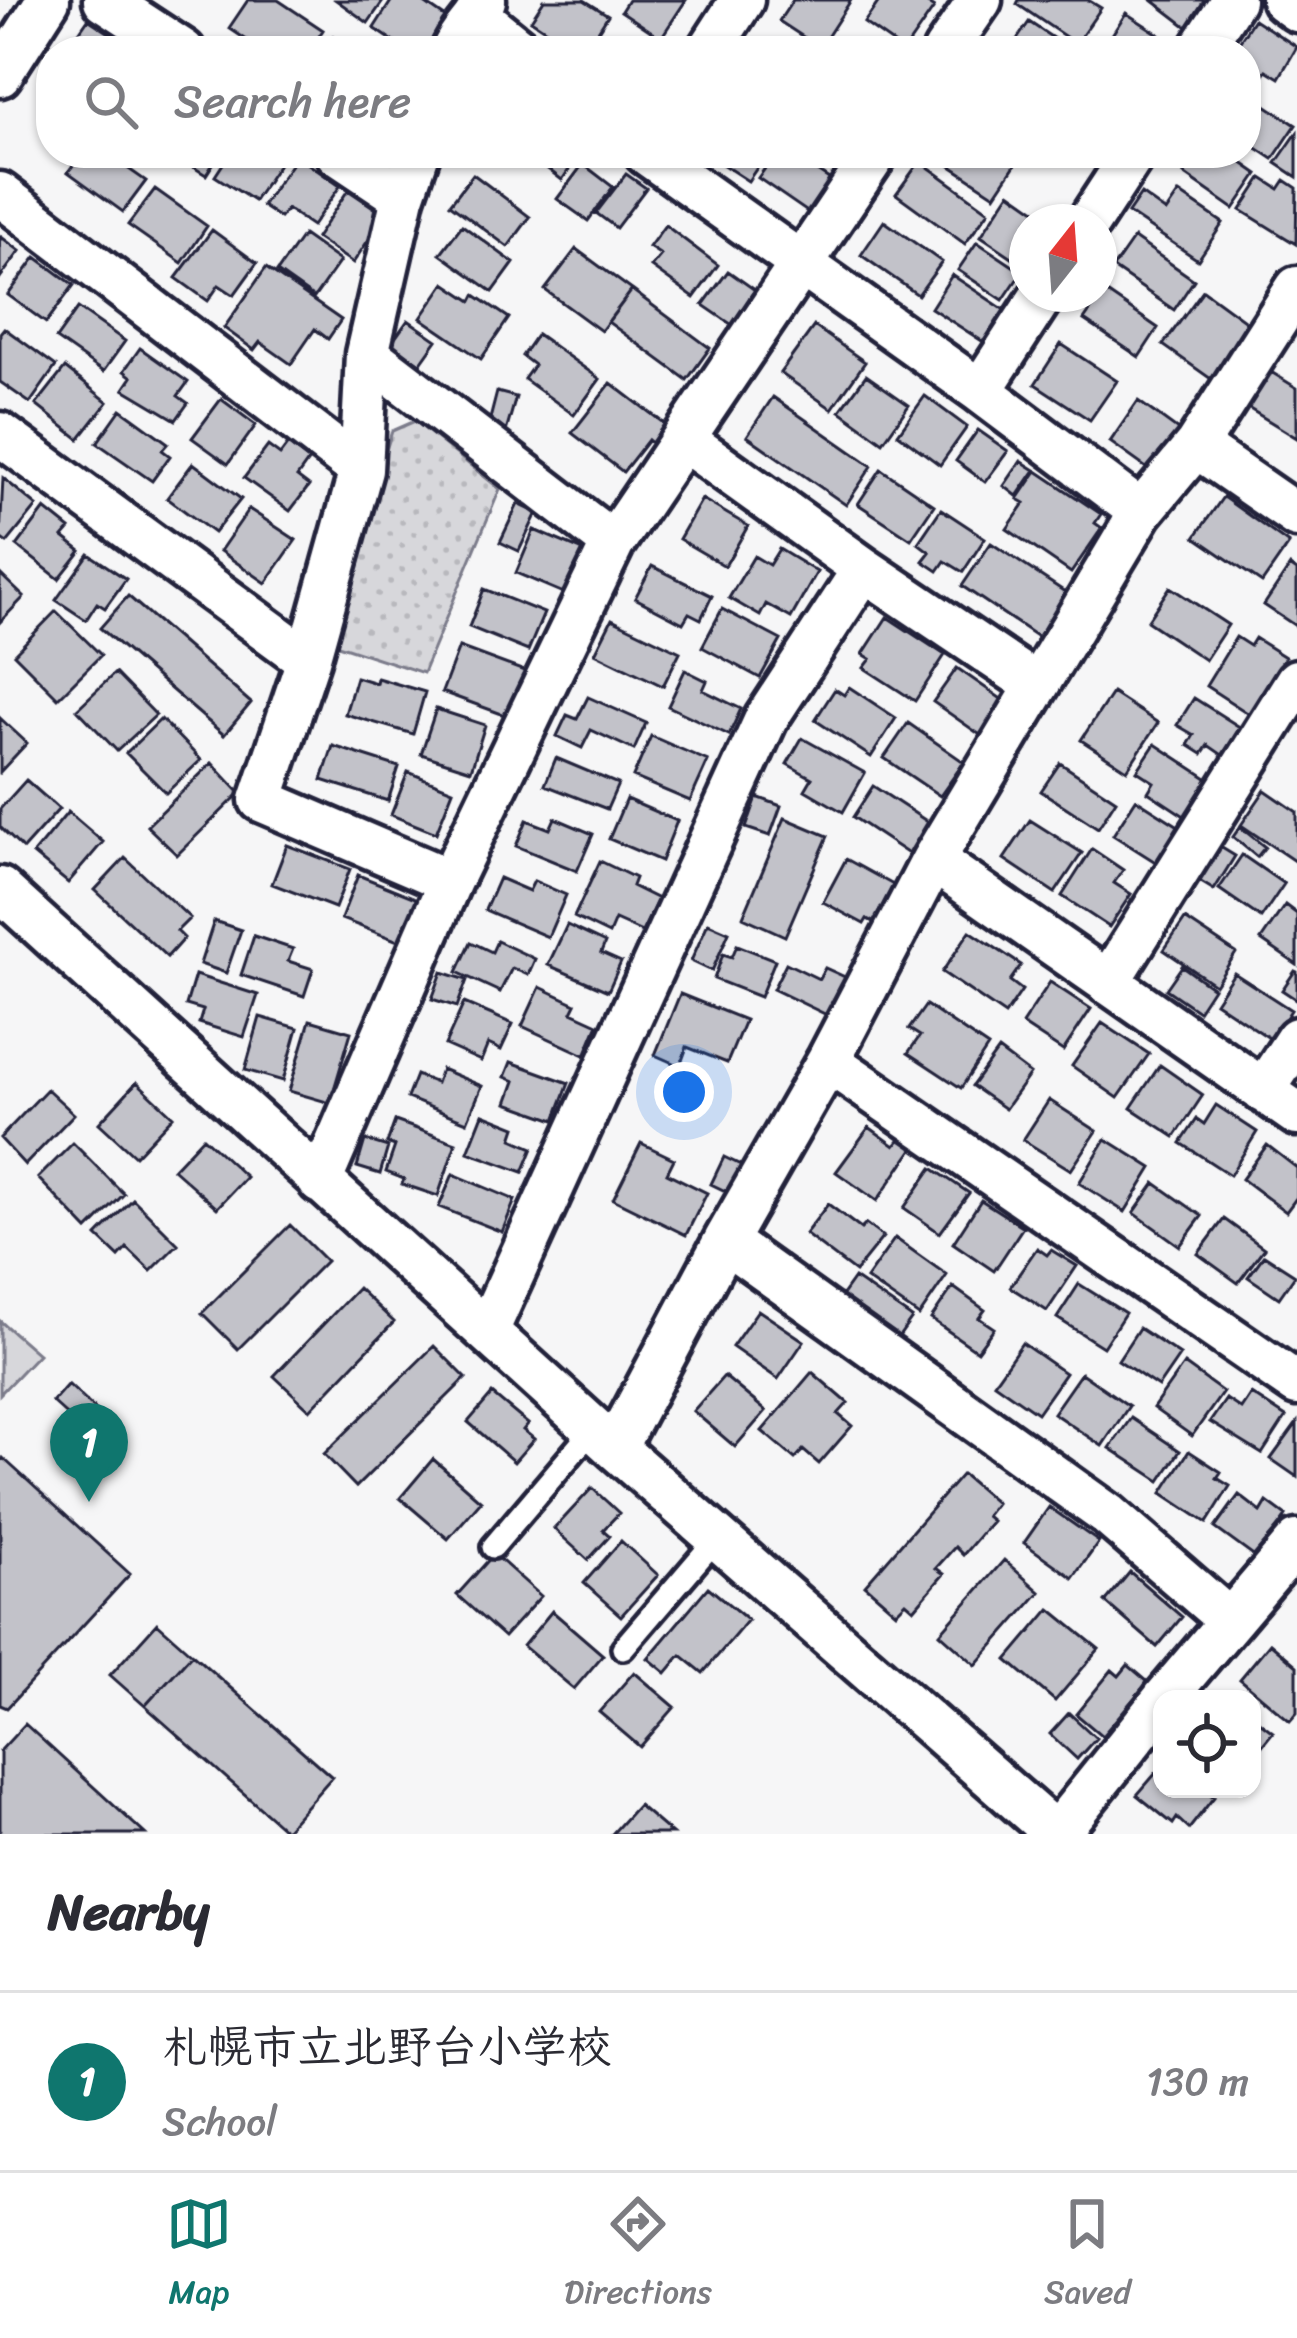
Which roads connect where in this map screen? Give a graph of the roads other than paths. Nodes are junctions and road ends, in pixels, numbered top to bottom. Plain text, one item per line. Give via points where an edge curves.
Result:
1 (48, 0) edge
2 (105, 0) edge
3 (742, 0) edge
4 (980, 0) edge
5 (1233, 0) edge
6 (1282, 0) edge
7 (482, 4) edge
8 (1297, 10) edge
9 (160, 36) edge
10 (459, 36) edge
11 (509, 36) edge
12 (719, 36) edge
13 (955, 36) edge
14 (1210, 36) edge
15 (0, 75) edge
16 (360, 168) edge
17 (413, 168) edge
18 (667, 168) edge
19 (866, 168) edge
20 (1124, 168) edge
21 (0, 194) edge
22 (404, 196) junction
23 (1101, 204) edge
24 (802, 263) junction
25 (1297, 288) edge
26 (1030, 312) edge
27 (367, 354) junction
28 (980, 391) junction
29 (0, 434) edge
30 (682, 439) junction
31 (1196, 446) junction
32 (361, 470) junction
33 (1141, 512) junction
34 (1297, 516) edge
35 (613, 543) junction
36 (864, 569) junction
37 (308, 660) junction
38 (1297, 681) edge
39 (1036, 685) junction
40 (933, 860) junction
41 (450, 881) junction
42 (0, 889) edge
43 (1108, 982) junction
44 (1297, 1040) edge
45 (828, 1061) junction
46 (1280, 1102) edge
47 (320, 1182) junction
48 (725, 1241) junction
49 (487, 1331) junction
50 (1297, 1384) edge
51 (605, 1438) junction
52 (718, 1537) junction
53 (1297, 1542) edge
54 (493, 1547) dead end
55 (1228, 1619) junction
56 (623, 1648) dead end
57 (1171, 1690) edge
58 (1153, 1713) edge

1 - 15 street
2 - 9 street
3 - 12 street
4 - 13 street
5 - 14 street
6 - 8 street
7 - 10 street
7 - 11 street
16 - 22 street
17 - 22 street
18 - 24 street
19 - 24 street
20 - 23 street
21 - 32 street
22 - 27 street
24 - 28 street
24 - 30 street
25 - 31 street
26 - 28 street
27 - 32 street
27 - 35 street
28 - 33 street
29 - 37 street
30 - 35 street
30 - 36 street
31 - 33 street
31 - 34 street
32 - 37 street
33 - 39 street
35 - 41 street
36 - 39 street
36 - 49 street via 766,719
37 - 41 street via 261,800
38 - 43 street
39 - 40 street
40 - 43 street
40 - 45 street
41 - 47 street
42 - 47 street
43 - 46 street
44 - 46 street
45 - 48 street
45 - 50 street
47 - 49 street
48 - 51 street
48 - 55 street via 1108,1515
49 - 51 street
51 - 52 street
51 - 54 lane
52 - 56 lane
52 - 58 street via 1056,1834
53 - 55 street
55 - 57 street

